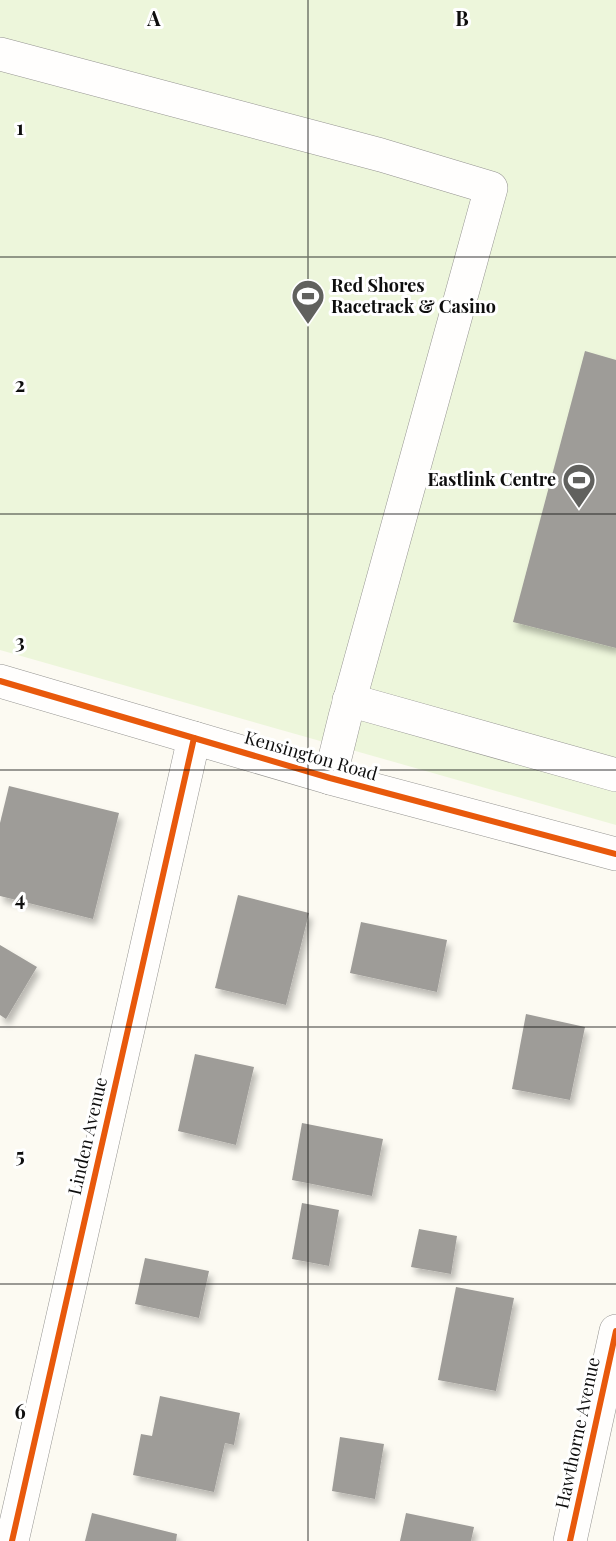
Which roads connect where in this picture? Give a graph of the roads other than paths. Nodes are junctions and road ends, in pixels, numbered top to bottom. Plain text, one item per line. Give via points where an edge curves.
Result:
1 (0, 54) edge
2 (0, 681) edge
3 (350, 700) junction
4 (194, 738) junction
5 (616, 775) edge
6 (330, 778) junction
7 (616, 854) edge
8 (616, 1331) edge
9 (12, 1541) edge
10 (570, 1541) edge

1 - 3 street via 381,154 491,188
2 - 4 street, Kensington Road
3 - 5 street
3 - 6 street
4 - 6 street, Kensington Road
4 - 9 street, Linden Avenue
6 - 7 street, Kensington Road
8 - 10 street, Hawthorne Avenue

